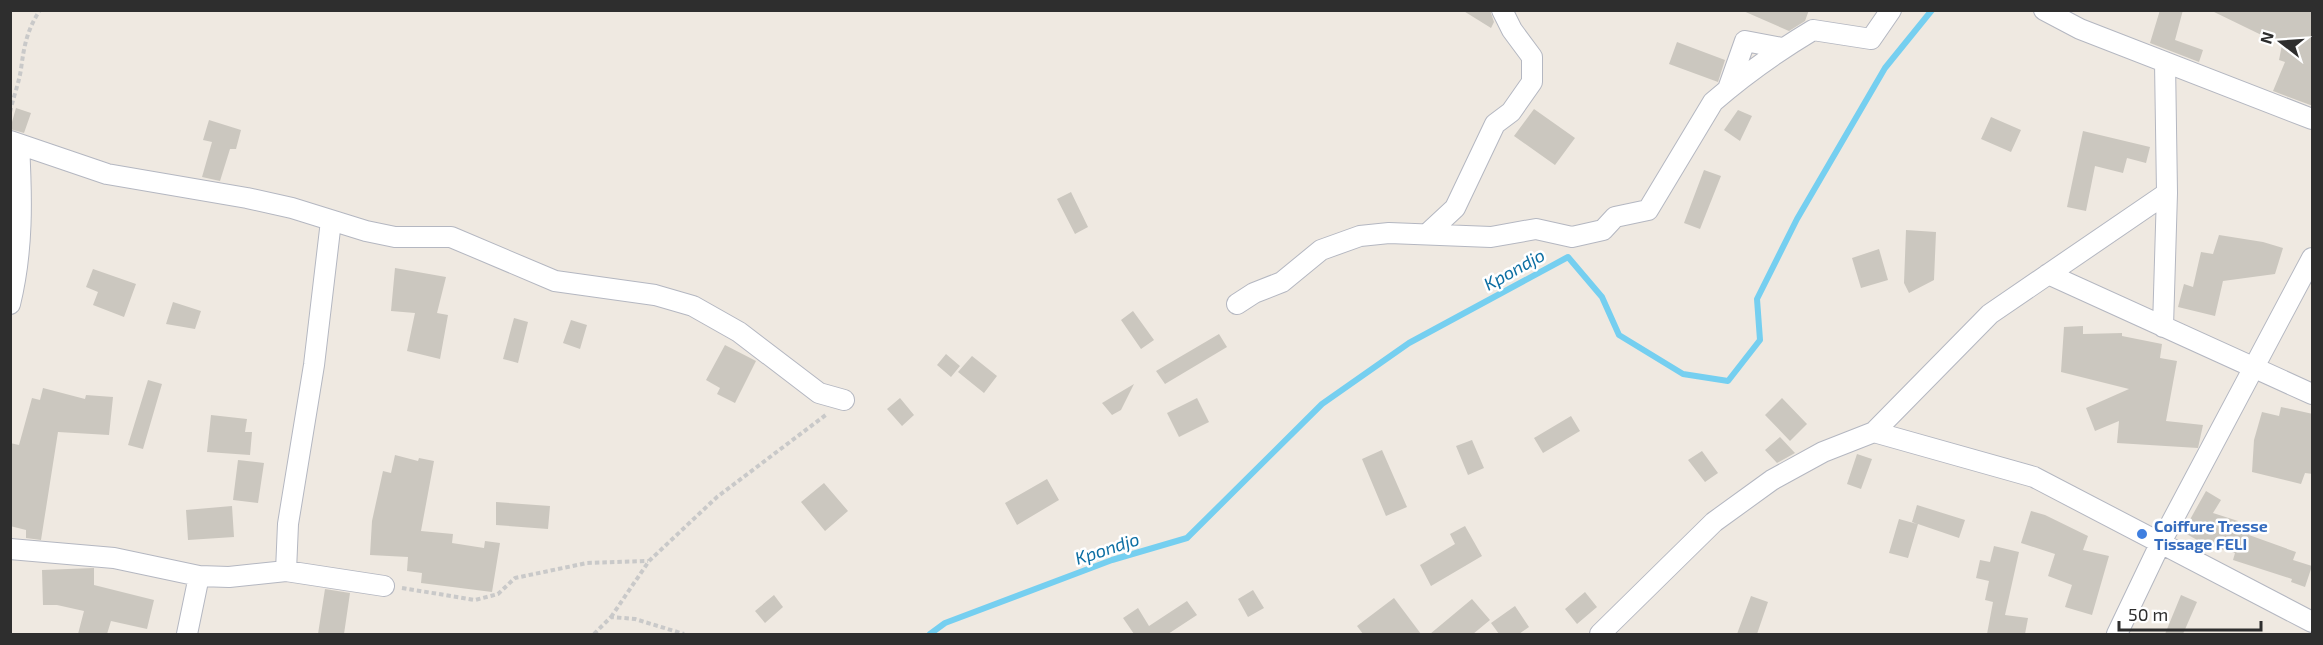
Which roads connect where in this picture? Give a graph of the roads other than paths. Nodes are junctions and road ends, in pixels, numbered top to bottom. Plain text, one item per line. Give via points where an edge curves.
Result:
1 (1503, 10) edge
2 (1891, 10) edge
3 (2044, 10) edge
4 (1782, 48) junction
5 (2165, 62) junction
6 (1728, 89) junction
7 (2313, 118) edge
8 (15, 143) edge
9 (2167, 193) junction
10 (331, 221) junction
11 (1427, 234) junction
12 (2313, 258) edge
13 (2048, 274) junction
14 (10, 304) edge
15 (1237, 304) dead end
16 (2163, 327) junction
17 (2255, 369) junction
18 (2313, 394) edge
19 (844, 400) road end
20 (1874, 432) junction
21 (2160, 544) junction
22 (10, 549) edge
23 (286, 571) junction
24 (199, 576) junction
25 (384, 586) road end
26 (2313, 622) edge
27 (187, 634) edge
28 (1600, 634) edge
29 (2117, 634) edge

1 - 11 street via 1532,57 1532,82 1511,112 1495,124 1455,208
2 - 4 street via 1871,39 1814,30
3 - 5 street via 2080,29
4 - 6 street
4 - 6 street via 1745,41
5 - 7 street
5 - 9 street
6 - 11 street via 1713,102 1648,210 1615,217 1603,230 1572,237 1536,229 1491,237
8 - 10 street via 107,174 247,198
8 - 14 street via 23,225
9 - 13 street
9 - 16 street
10 - 19 street via 395,237 451,237 555,281 655,295 693,306 739,332 819,393
10 - 23 street via 314,365 288,524
11 - 15 street via 1360,236 1321,250 1282,282
12 - 17 street
13 - 16 street
13 - 20 street via 1989,314
16 - 17 street
17 - 18 street
17 - 21 street
20 - 21 street via 2034,477
20 - 28 street via 1823,452 1772,480 1714,522
21 - 26 street
21 - 29 street
22 - 24 street via 114,558
23 - 24 street
23 - 25 street
24 - 27 street

